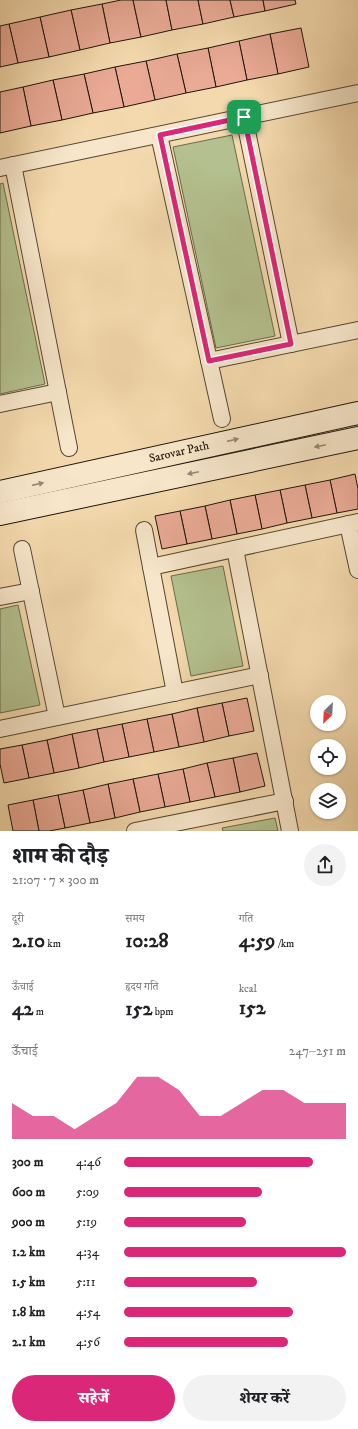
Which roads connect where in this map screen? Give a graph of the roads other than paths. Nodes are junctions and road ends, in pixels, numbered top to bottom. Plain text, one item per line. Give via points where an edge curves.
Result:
1 (358, 93) edge
2 (244, 117) junction
3 (160, 135) junction
4 (7, 167) edge
5 (358, 330) edge
6 (291, 344) junction
7 (209, 361) junction
8 (58, 392) junction
9 (0, 404) edge
10 (358, 413) edge
11 (222, 419) dead end
12 (358, 438) edge
13 (69, 448) dead end
14 (0, 492) edge
15 (0, 514) edge
16 (353, 523) edge
17 (144, 530) dead end
18 (22, 549) dead end
19 (235, 549) junction
20 (151, 567) junction
21 (358, 570) edge
22 (31, 591) junction
23 (0, 597) edge
24 (260, 675) junction
25 (175, 693) junction
26 (57, 717) junction
27 (0, 729) edge
28 (285, 802) junction
29 (204, 824) edge
30 (135, 831) edge
31 (290, 831) edge

1 - 2 street
2 - 3 street
2 - 6 street
3 - 4 street
3 - 7 street
4 - 8 street
5 - 6 street
6 - 7 street
7 - 11 street
8 - 9 street
8 - 13 street
14 -> 10 main road, Sarovar Path
12 -> 15 main road, Sarovar Path
16 - 19 street
16 - 21 street
17 - 20 street
18 - 22 street
19 - 20 street
19 - 24 street
20 - 25 street
22 - 23 street
22 - 26 street
24 - 25 street
24 - 28 street
25 - 26 street
26 - 27 street
28 - 29 street
28 - 31 street
29 - 30 street

